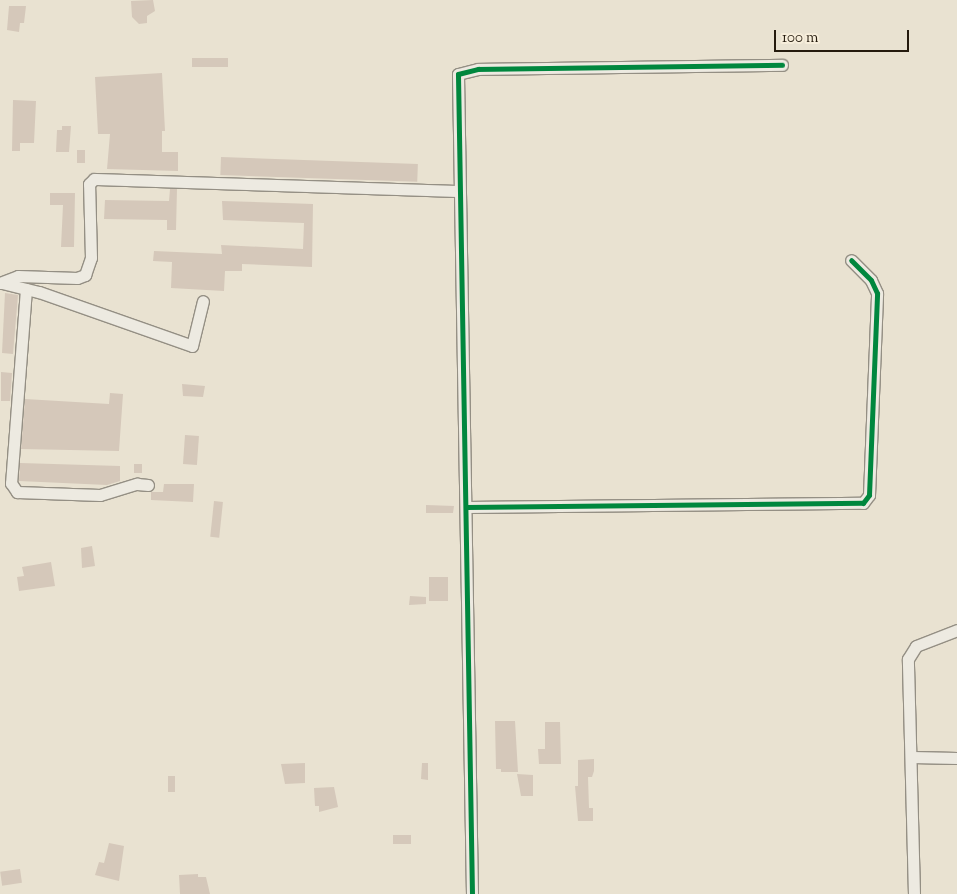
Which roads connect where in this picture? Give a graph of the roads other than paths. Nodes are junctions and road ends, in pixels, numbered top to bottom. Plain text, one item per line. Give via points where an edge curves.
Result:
1 (782, 65) dead end
2 (459, 191) junction
3 (851, 260) dead end
4 (1, 283) edge
5 (26, 289) junction
6 (203, 301) dead end
7 (148, 485) dead end
8 (466, 507) junction
9 (957, 630) edge
10 (912, 757) junction
11 (957, 758) edge
12 (472, 894) edge
13 (914, 894) edge

1 - 2 street via 463,70 457,77
2 - 4 street via 94,179 88,184 91,258 85,275 78,278 18,276
2 - 8 street
3 - 8 street via 871,280 877,293 869,495 863,503
4 - 5 street
5 - 6 street via 192,346
5 - 7 street via 11,483 17,492 91,495 123,491 137,484
8 - 12 street
9 - 10 street via 916,646 908,659
10 - 11 street
10 - 13 street

